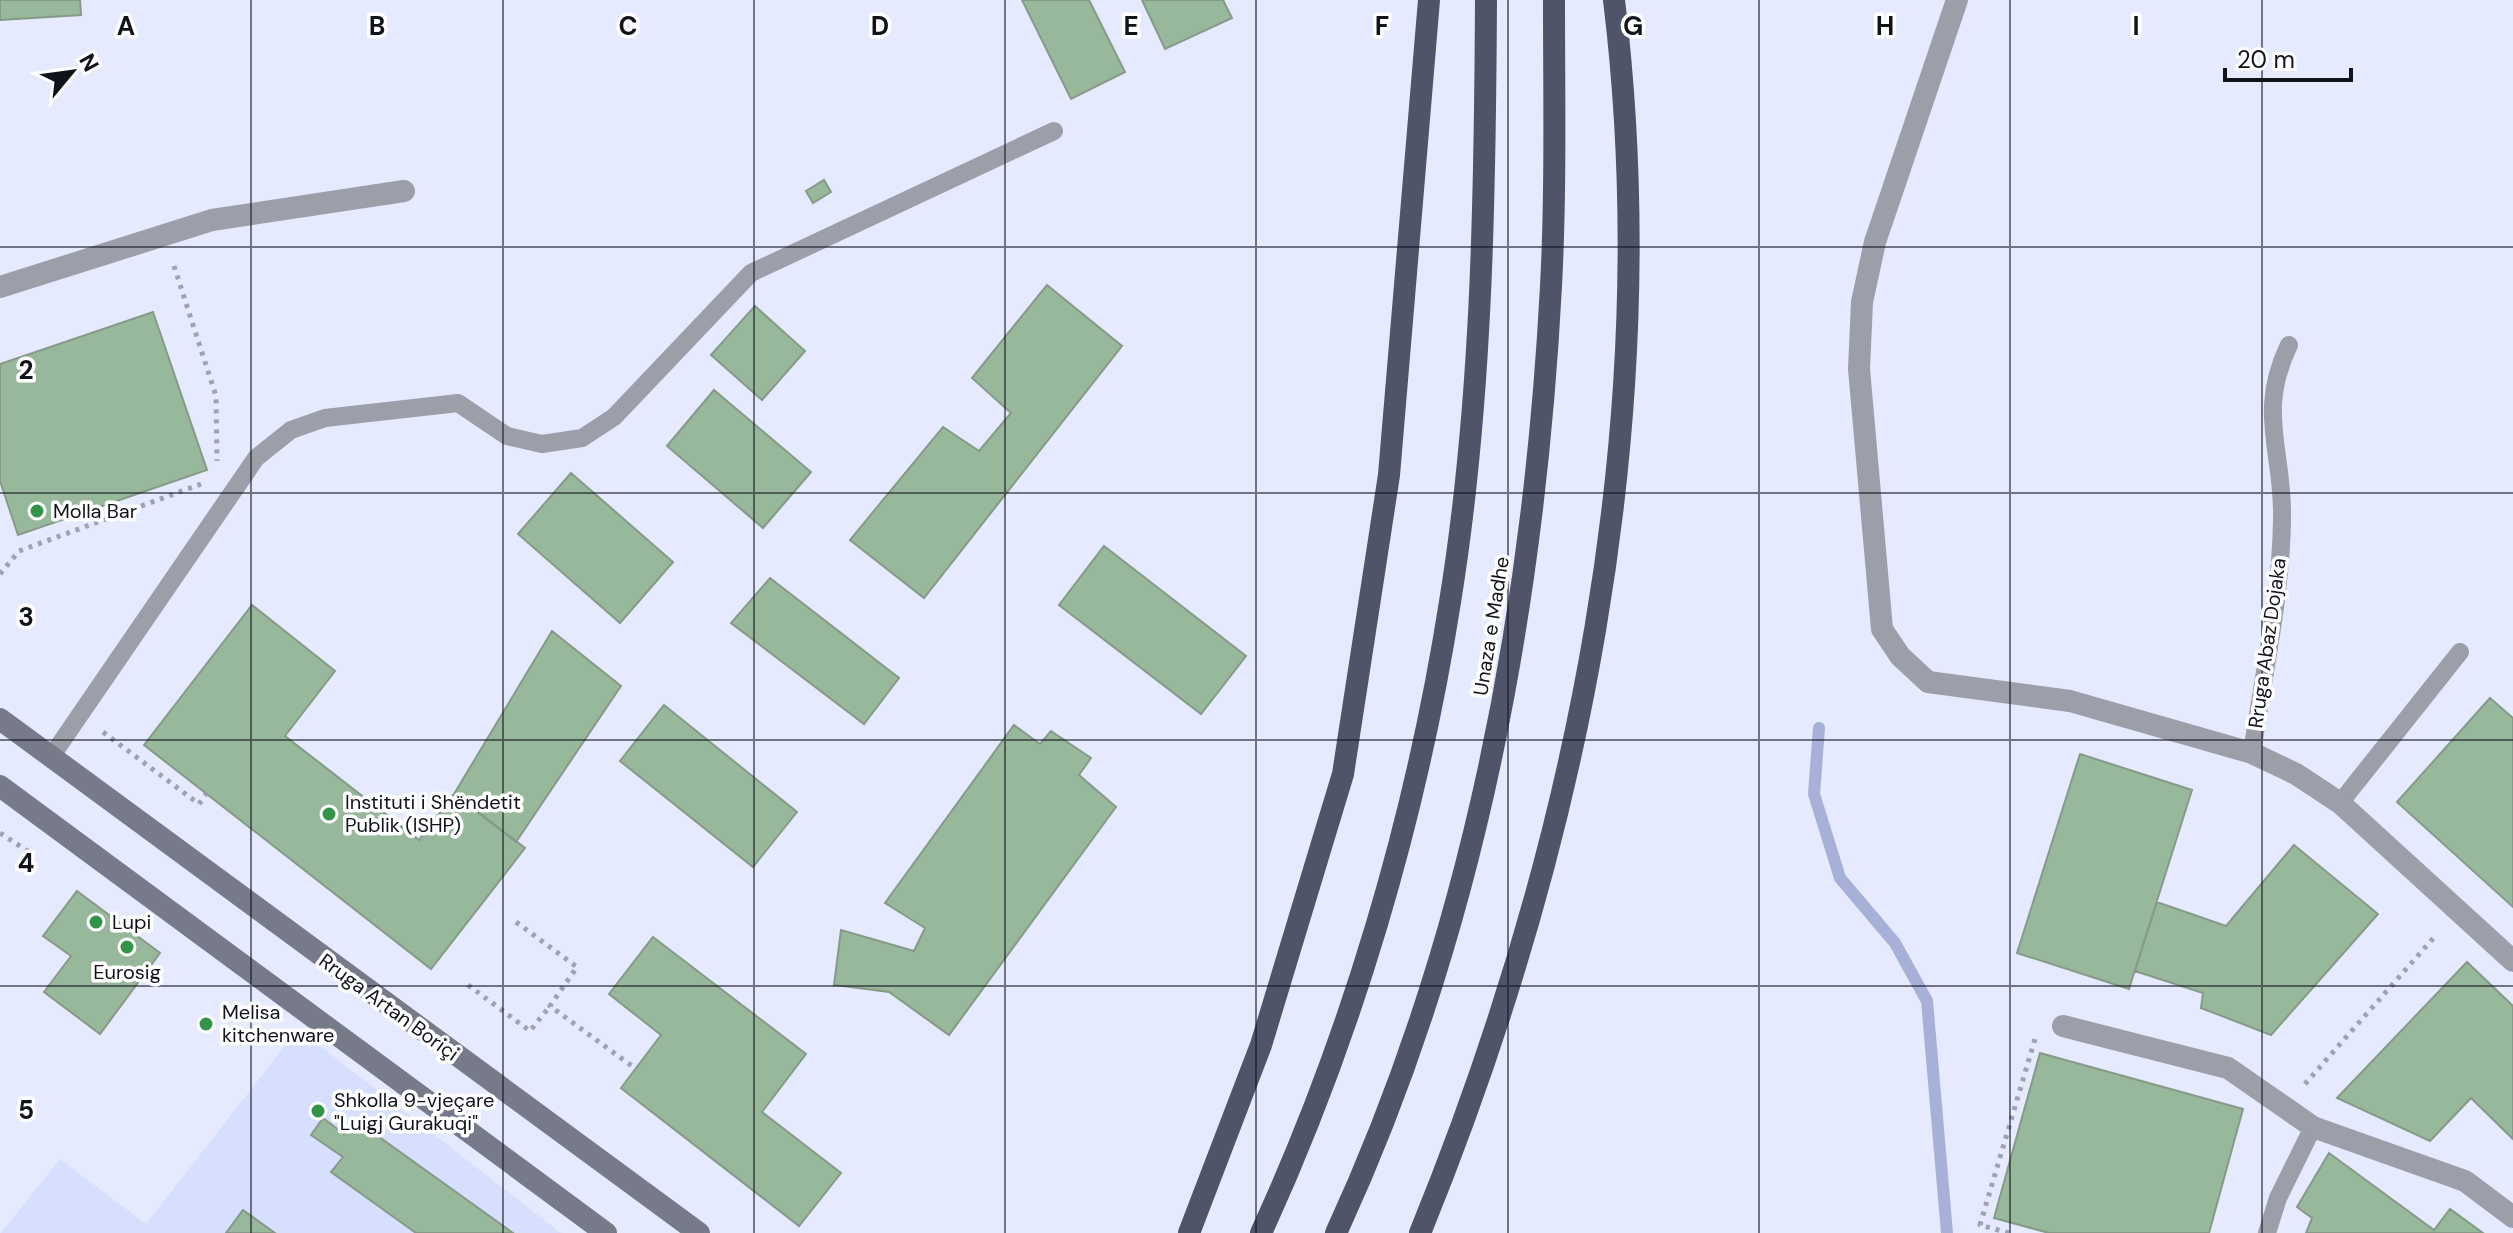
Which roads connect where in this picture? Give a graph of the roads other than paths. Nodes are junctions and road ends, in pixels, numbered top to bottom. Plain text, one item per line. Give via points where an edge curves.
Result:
1 (1429, 0) edge
2 (1486, 0) edge
3 (1554, 0) edge
4 (1614, 0) edge
5 (1957, 0) edge
6 (1054, 131) dead end
7 (404, 191) dead end
8 (0, 287) edge
9 (2289, 345) dead end
10 (2460, 652) dead end
11 (0, 719) edge
12 (2252, 753) junction
13 (51, 757) junction
14 (0, 786) edge
15 (2340, 803) junction
16 (2513, 961) edge
17 (2063, 1026) dead end
18 (2313, 1127) junction
19 (2513, 1217) edge
20 (606, 1233) edge
21 (699, 1233) edge
22 (1189, 1233) edge
23 (1261, 1233) edge
24 (1336, 1233) edge
25 (1420, 1233) edge
26 (2267, 1233) edge

1 - 22 highway via 1389,475 1343,774 1261,1045
2 - 23 highway via 1485,166 1471,427 1450,602 1410,797 1367,958 1290,1171
3 - 24 highway, Unaza e Madhe via 1551,285 1521,605 1467,866 1423,1009
4 - 25 highway via 1624,82 1630,264 1618,456 1593,652 1560,802 1493,1038
5 - 12 street via 1875,242 1862,302 1859,369 1882,629 1900,656 1928,682 2070,701
6 - 13 lane via 751,273 614,417 582,438 542,444 507,436 458,403 325,418 291,430 256,458
7 - 8 street via 212,220
9 - 12 lane, Rruga Abaz Dojaka via 2270,407 2283,518
10 - 15 lane
11 - 13 main road, Rruga Artan Boriçi
12 - 15 street, Rruga Abaz Dojaka
13 - 21 main road, Rruga Artan Boriçi
14 - 20 main road
15 - 16 street, Rruga Abaz Dojaka
17 - 18 street via 2228,1068
18 - 19 street via 2465,1181
18 - 26 lane

